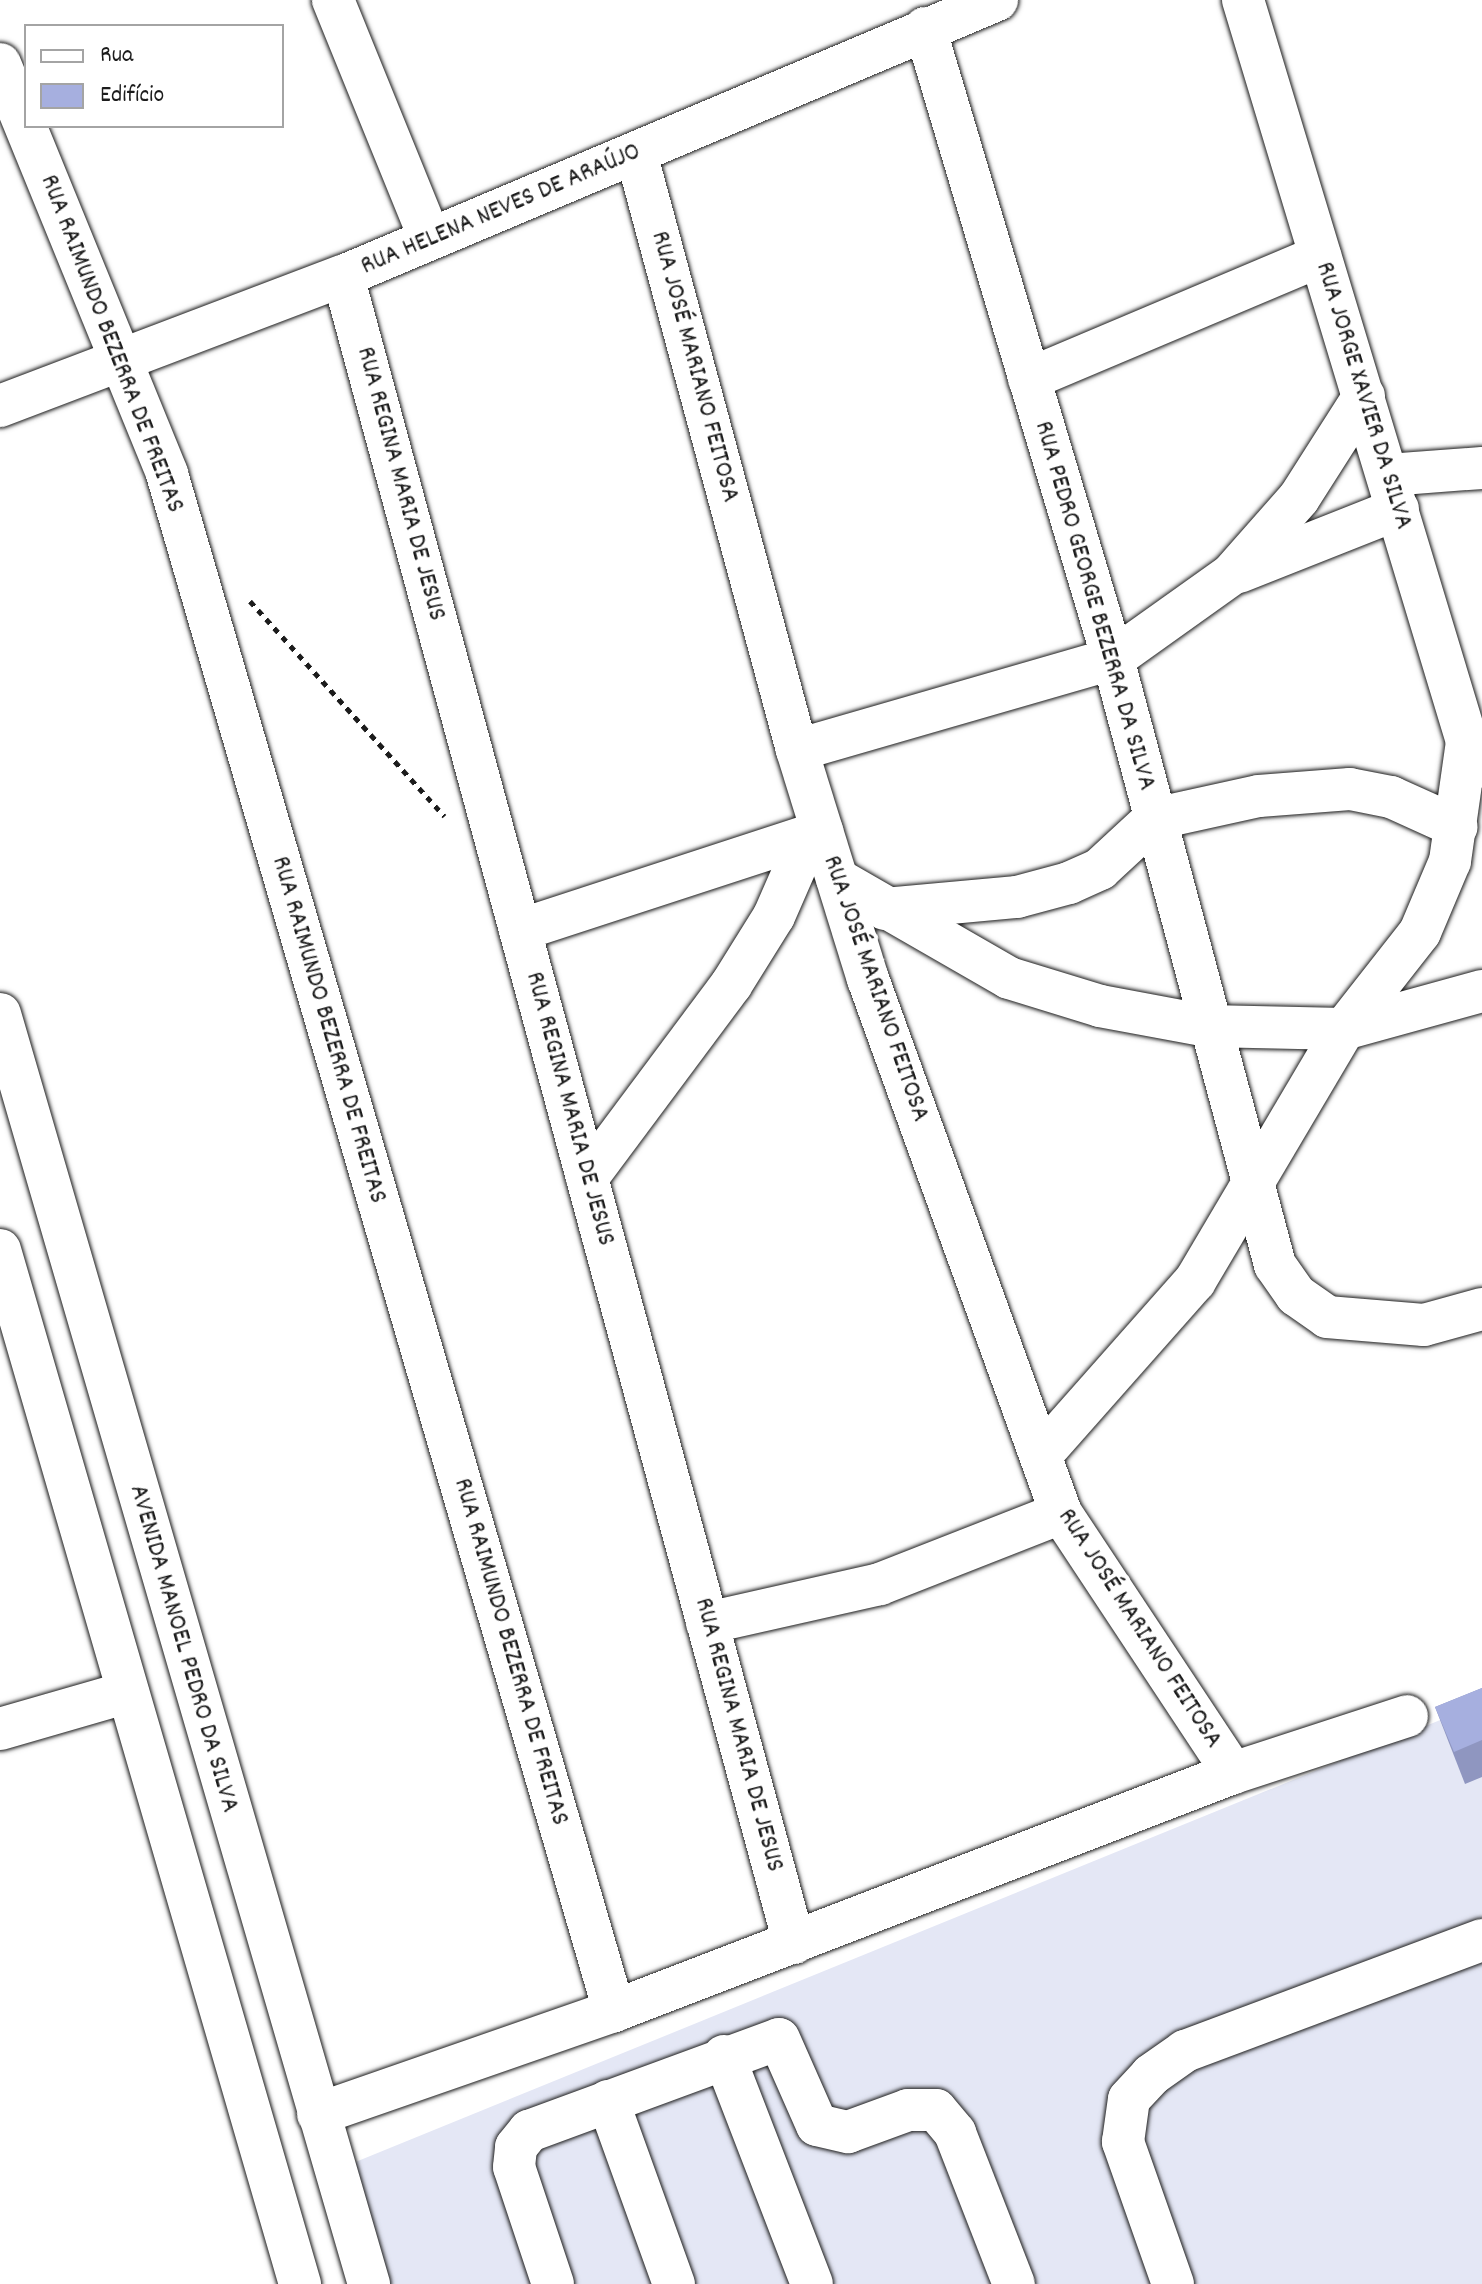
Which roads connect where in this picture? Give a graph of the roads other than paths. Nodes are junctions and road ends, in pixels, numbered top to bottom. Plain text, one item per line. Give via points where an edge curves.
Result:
1 (333, 0) edge
2 (997, 0) edge
3 (1243, 0) edge
4 (925, 28) junction
5 (0, 64) edge
6 (24, 124) edge
7 (26, 128) edge
8 (636, 153) junction
9 (429, 237) junction
10 (1320, 256) junction
11 (343, 276) junction
12 (118, 360) junction
13 (1029, 379) junction
14 (1364, 396) junction
15 (0, 406) edge
16 (1482, 468) edge
17 (1393, 492) junction
18 (1232, 574) junction
19 (1113, 659) junction
20 (1467, 742) junction
21 (797, 750) junction
22 (1482, 791) edge
23 (1154, 819) junction
24 (1457, 827) junction
25 (815, 834) junction
26 (837, 879) junction
27 (885, 909) junction
28 (520, 930) junction
29 (1482, 991) edge
30 (0, 1014) edge
31 (1208, 1026) junction
32 (1344, 1029) junction
33 (587, 1178) junction
34 (1252, 1187) junction
35 (0, 1250) edge
36 (78, 1288) junction
37 (1482, 1309) edge
38 (20, 1319) junction
39 (1041, 1455) junction
40 (1061, 1513) junction
41 (707, 1623) junction
42 (128, 1692) junction
43 (1407, 1716) dead end
44 (0, 1729) edge
45 (1233, 1773) junction
46 (267, 1940) junction
47 (1482, 1940) edge
48 (794, 1943) junction
49 (205, 1967) junction
50 (614, 2011) junction
51 (724, 2056) junction
52 (608, 2101) junction
53 (318, 2114) junction
54 (300, 2284) edge
55 (369, 2284) edge
56 (553, 2284) edge
57 (674, 2284) edge
58 (812, 2284) edge
59 (1014, 2284) edge
60 (1173, 2284) edge

1 - 9 street
2 - 4 street, RUA HELENA NEVES DE ARAÚJO
3 - 10 street, RUA JORGE XAVIER DA SILVA
4 - 8 street, RUA HELENA NEVES DE ARAÚJO
4 - 13 street, RUA PEDRO GEORGE BEZERRA DA SILVA
5 - 6 street, RUA RAIMUNDO BEZERRA DE FREITAS
7 - 12 street, RUA RAIMUNDO BEZERRA DE FREITAS
8 - 9 street, RUA HELENA NEVES DE ARAÚJO
8 - 21 street, RUA JOSÉ MARIANO FEITOSA
9 - 11 street, RUA HELENA NEVES DE ARAÚJO
10 - 13 street
10 - 14 street, RUA JORGE XAVIER DA SILVA
11 - 12 street, RUA HELENA NEVES DE ARAÚJO
11 - 28 street, RUA REGINA MARIA DE JESUS
12 - 15 street, RUA HELENA NEVES DE ARAÚJO
12 - 50 street, RUA RAIMUNDO BEZERRA DE FREITAS via 167,474
13 - 19 street, RUA PEDRO GEORGE BEZERRA DA SILVA
14 - 17 street, RUA JORGE XAVIER DA SILVA
14 - 18 street via 1299,498
16 - 17 street
17 - 18 street
17 - 20 street, RUA JORGE XAVIER DA SILVA
18 - 19 street
19 - 21 street
19 - 23 street, RUA PEDRO GEORGE BEZERRA DA SILVA
20 - 22 street, RUA JORGE XAVIER DA SILVA
20 - 24 street
21 - 25 street, RUA JOSÉ MARIANO FEITOSA
23 - 24 street via 1259,796 1350,789 1391,797
23 - 27 street via 1100,869 1069,883 1017,897
23 - 31 street, RUA PEDRO GEORGE BEZERRA DA SILVA
24 - 32 street via 1439,898 1420,932
25 - 26 street, RUA JOSÉ MARIANO FEITOSA
25 - 28 street
25 - 33 street via 774,916 731,985
26 - 27 street
26 - 39 street, RUA JOSÉ MARIANO FEITOSA
27 - 31 street via 1009,978 1100,1006
28 - 33 street, RUA REGINA MARIA DE JESUS
29 - 32 street
30 - 36 street, AVENIDA MANOEL PEDRO DA SILVA
31 - 32 street
31 - 34 street, RUA PEDRO GEORGE BEZERRA DA SILVA
32 - 34 street
33 - 41 street, RUA REGINA MARIA DE JESUS
34 - 37 street, RUA PEDRO GEORGE BEZERRA DA SILVA via 1275,1265 1296,1295 1327,1317 1424,1325
34 - 39 street via 1195,1281
35 - 38 street
36 - 38 street
36 - 46 street, AVENIDA MANOEL PEDRO DA SILVA
38 - 42 street
39 - 40 street, RUA JOSÉ MARIANO FEITOSA
40 - 41 street via 880,1584
40 - 45 street, RUA JOSÉ MARIANO FEITOSA
41 - 48 street, RUA REGINA MARIA DE JESUS
42 - 44 street
42 - 49 street
43 - 45 street
45 - 48 street
46 - 49 street
46 - 53 street, AVENIDA MANOEL PEDRO DA SILVA
47 - 60 street via 1185,2051 1129,2099 1123,2142
48 - 50 street
49 - 54 street
50 - 53 street
51 - 52 street
51 - 58 street
51 - 59 street via 779,2039 817,2125 834,2132 908,2110 936,2110 955,2133
52 - 56 street via 529,2131 516,2147 514,2167
52 - 57 street
53 - 55 street, AVENIDA MANOEL PEDRO DA SILVA

